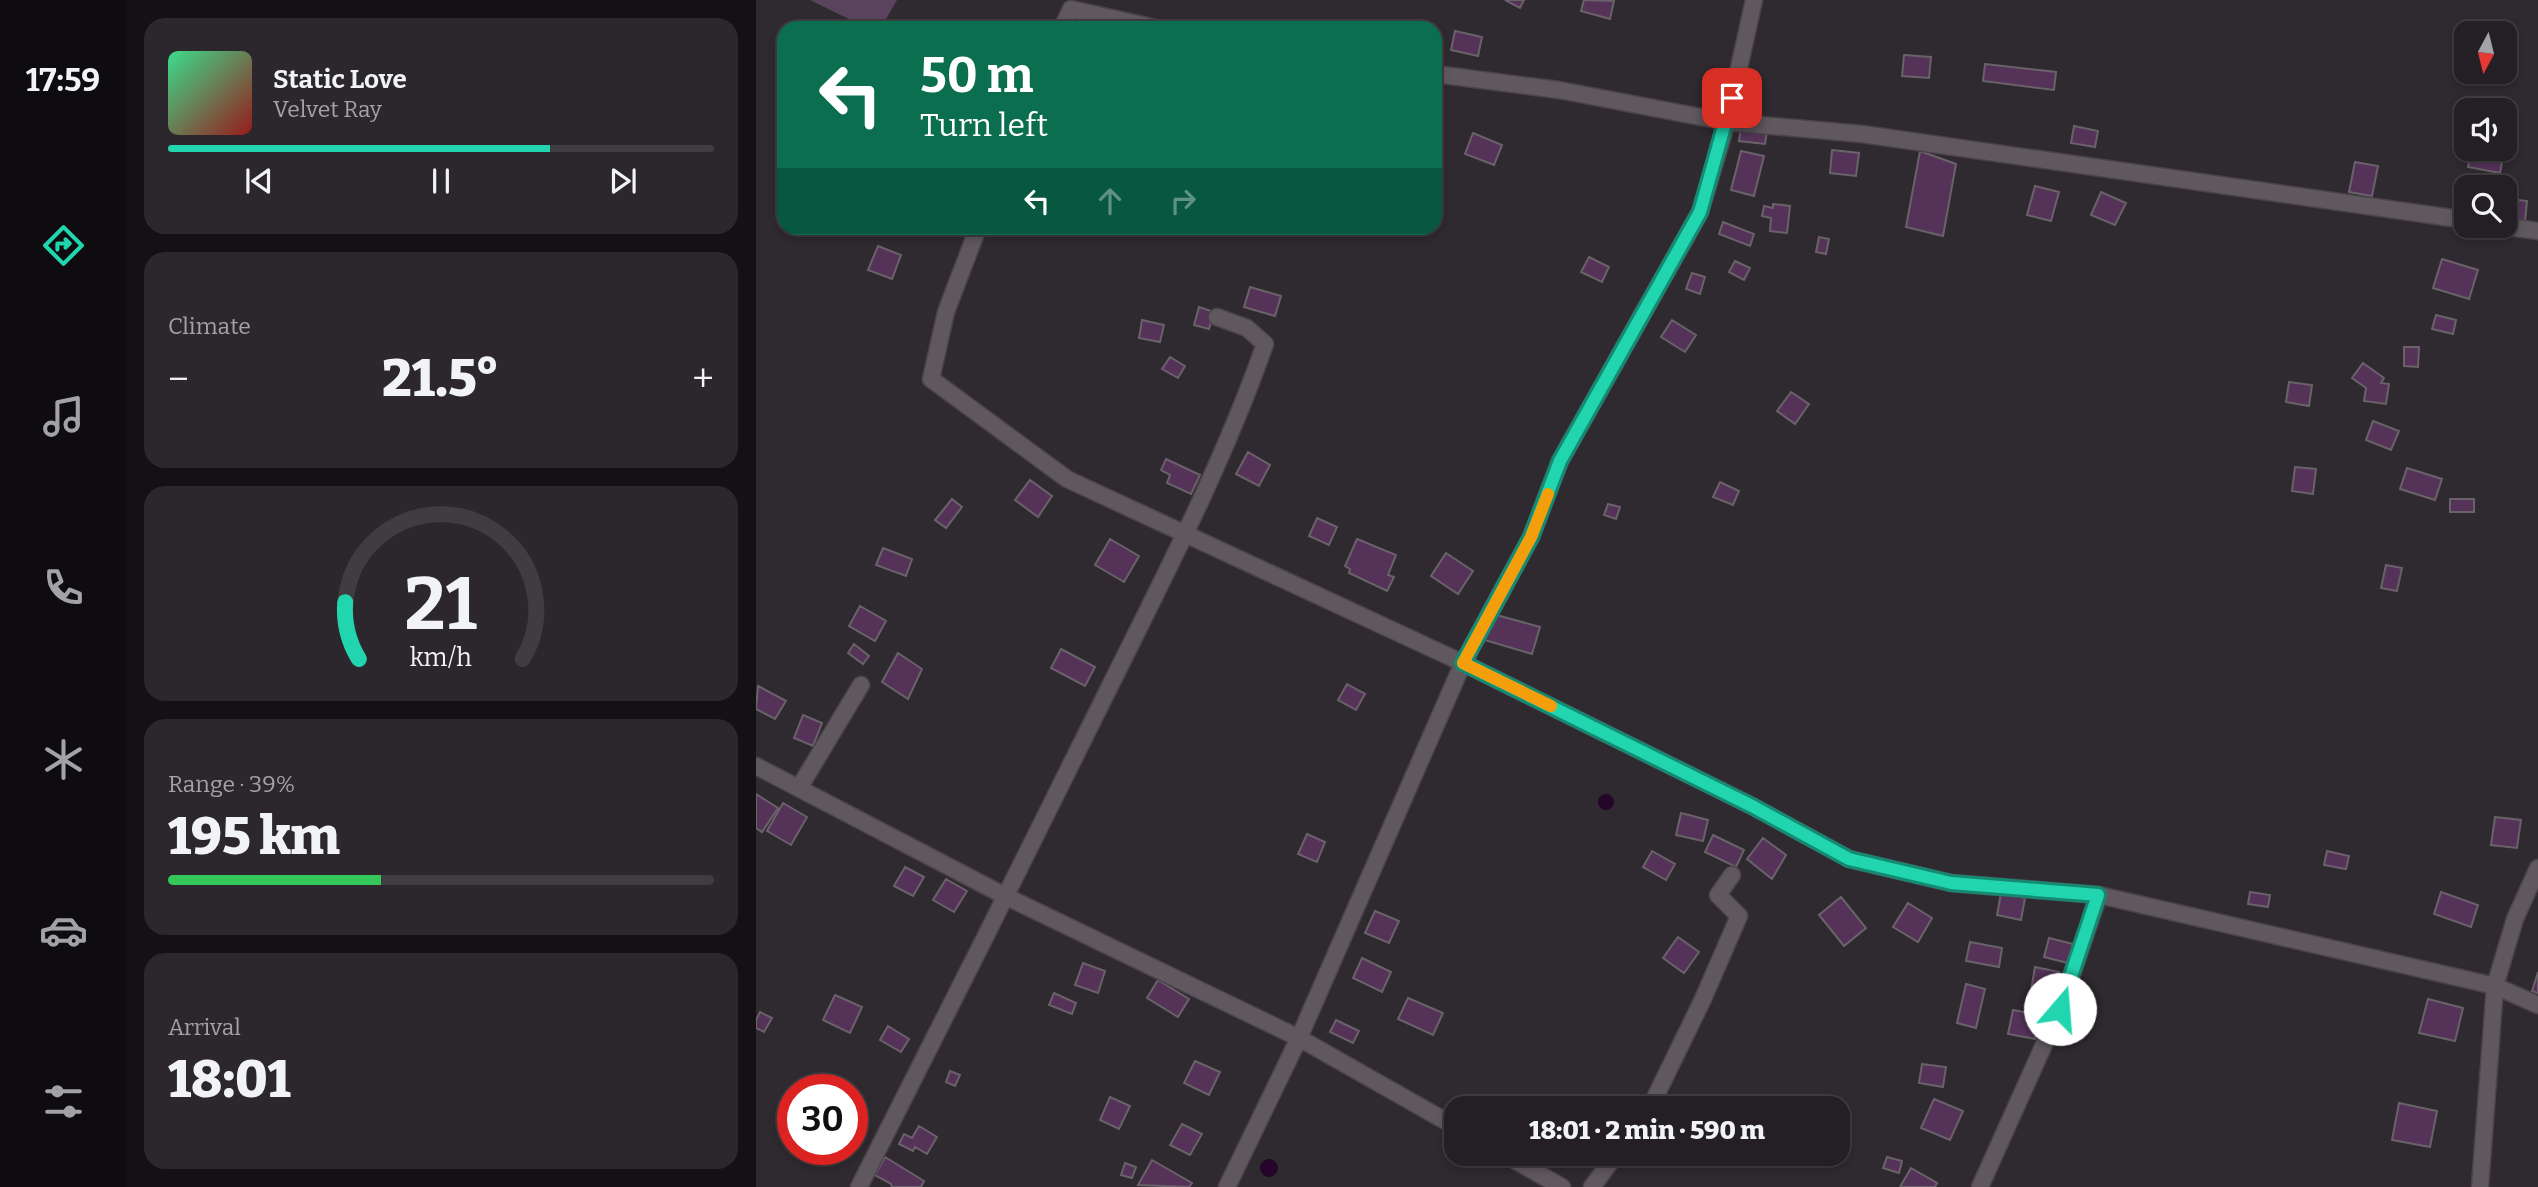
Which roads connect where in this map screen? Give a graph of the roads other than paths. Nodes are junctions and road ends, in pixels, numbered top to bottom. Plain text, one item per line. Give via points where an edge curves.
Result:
1 (1754, 0) edge
2 (1065, 21) edge
3 (1125, 21) edge
4 (1442, 75) edge
5 (1727, 122) junction
6 (2454, 218) edge
7 (2517, 228) edge
8 (2538, 231) edge
9 (975, 235) edge
10 (1217, 317) dead end
11 (1185, 536) junction
12 (1463, 663) junction
13 (861, 685) dead end
14 (756, 766) edge
15 (799, 788) junction
16 (2538, 868) edge
17 (1732, 875) dead end
18 (2098, 895) junction
19 (1007, 897) junction
20 (2495, 986) junction
21 (2538, 1005) edge
22 (1298, 1038) junction
23 (1656, 1096) edge
24 (1444, 1120) edge
25 (1525, 1166) edge
26 (1607, 1166) edge
27 (859, 1187) edge
28 (1227, 1187) edge
29 (1562, 1187) edge
30 (1592, 1187) edge
31 (1980, 1187) edge
32 (2480, 1187) edge

1 - 5 street
2 - 3 street via 1071,9
4 - 5 street via 1559,90
5 - 6 street via 1862,134
5 - 12 street via 1700,212 1560,461 1531,537
7 - 8 street
9 - 11 street via 946,312 931,379 1067,479
10 - 11 street via 1247,328 1265,344
11 - 12 street
11 - 19 street
12 - 18 street via 1849,859 1951,883
12 - 22 street
13 - 15 street
14 - 15 street
15 - 19 street
16 - 20 street via 2515,919
17 - 23 street via 1718,895 1739,916
18 - 20 street
18 - 31 street via 2060,1009
19 - 22 street
19 - 27 street
20 - 21 street
20 - 32 street
22 - 24 street
22 - 28 street
25 - 29 street
26 - 30 street

